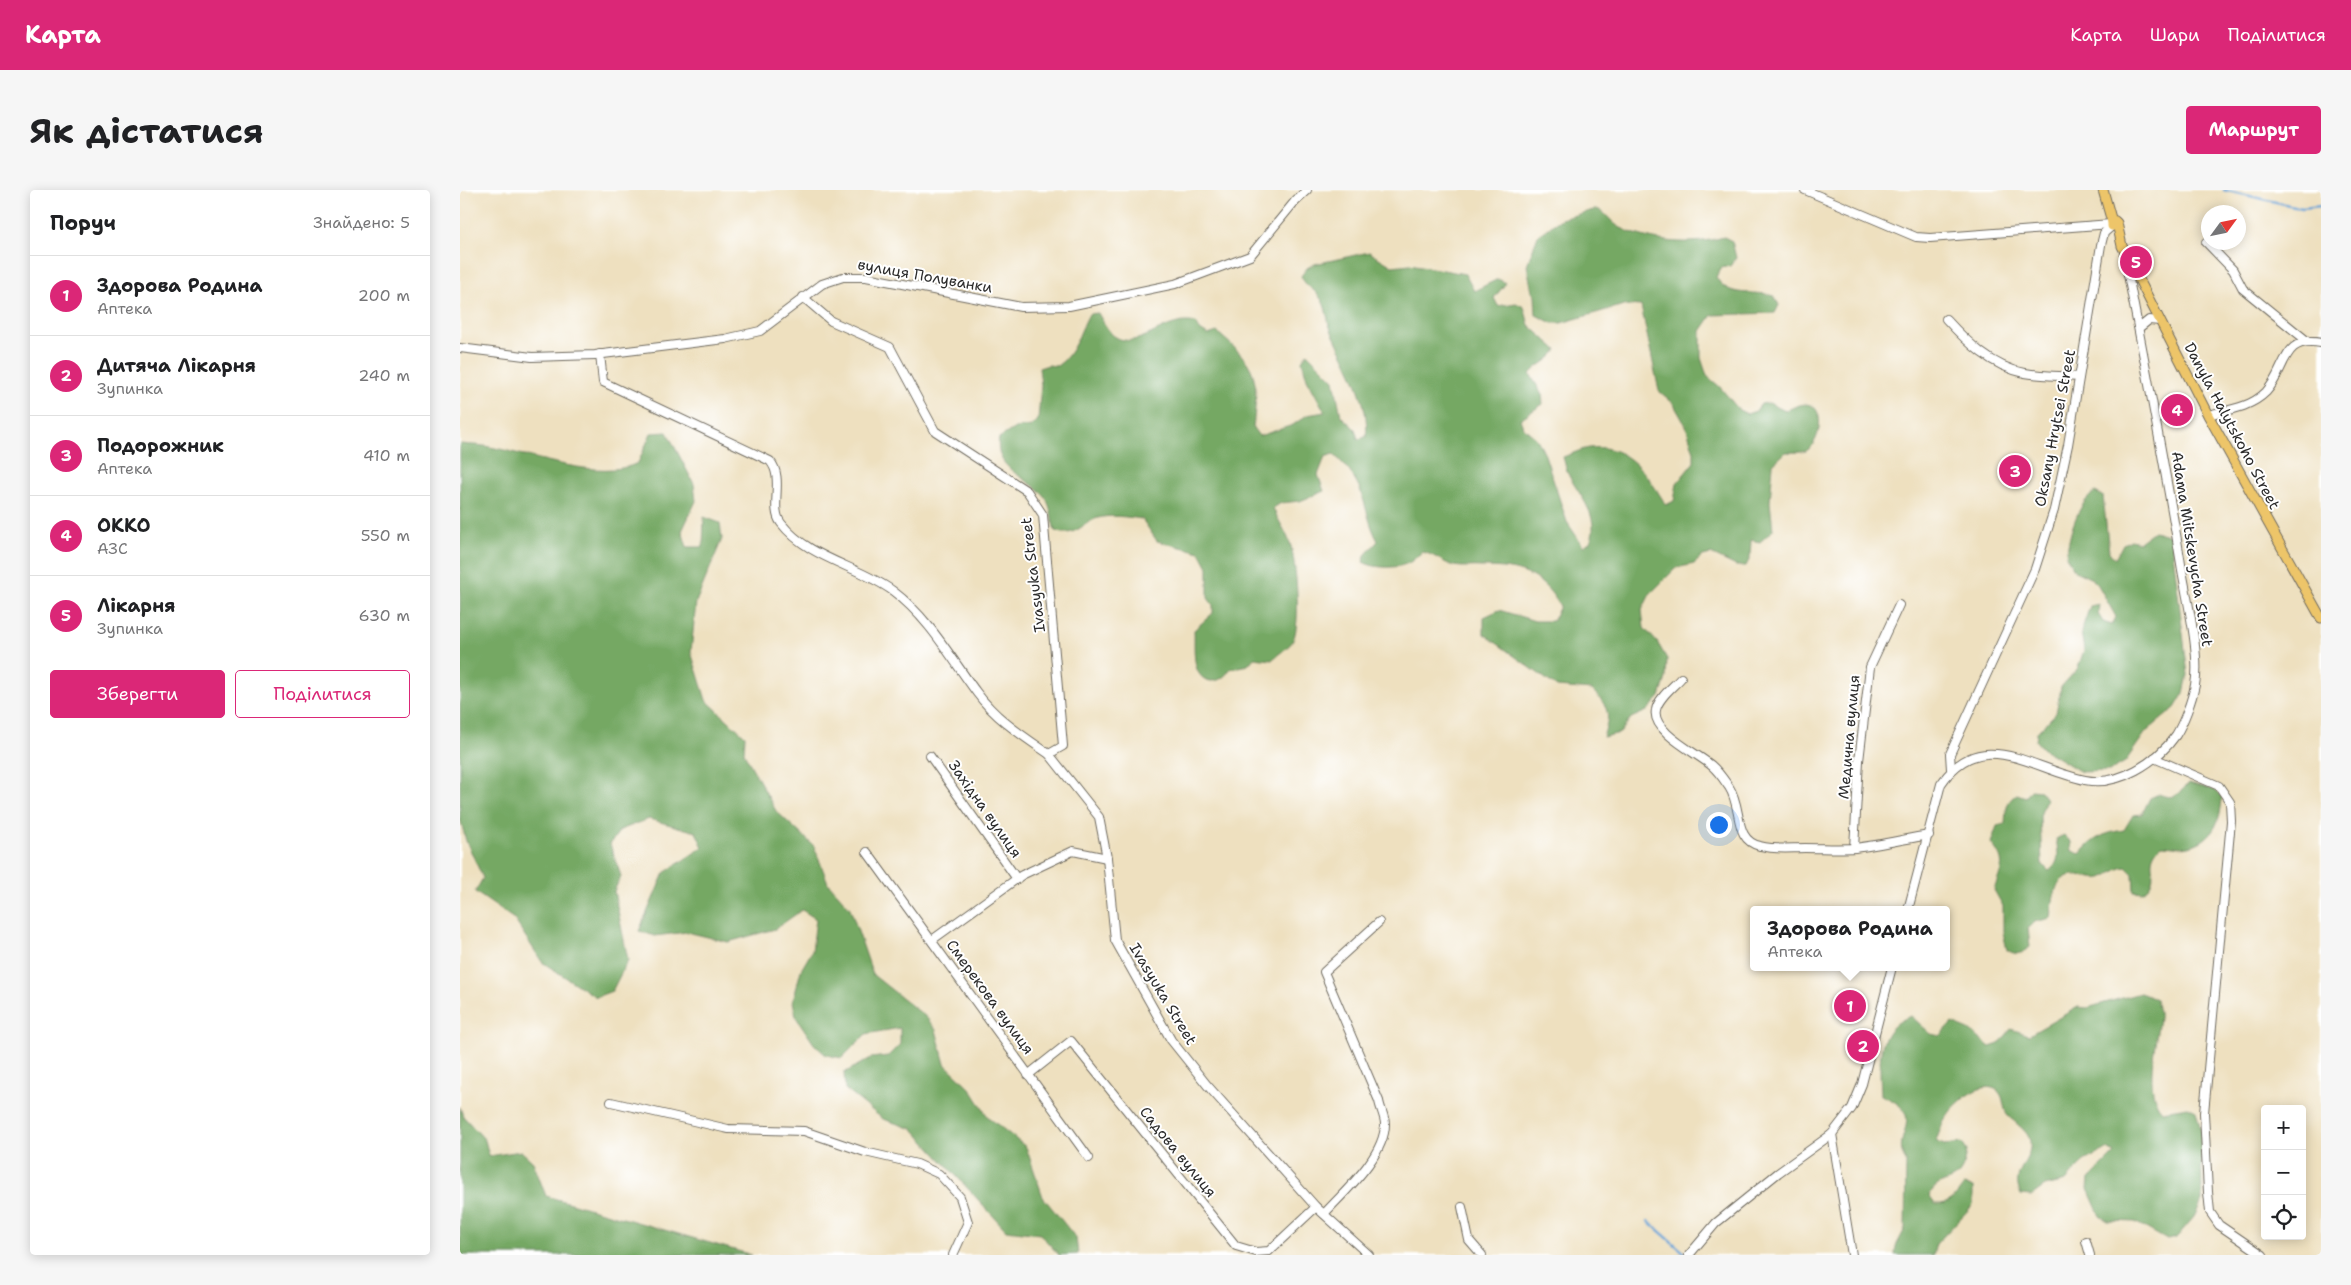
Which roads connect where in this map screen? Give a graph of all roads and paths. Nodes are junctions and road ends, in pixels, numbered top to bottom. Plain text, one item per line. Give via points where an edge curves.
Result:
1 (1307, 190) edge
2 (1806, 190) edge
3 (2103, 190) edge
4 (2113, 224) junction
5 (2122, 244) junction
6 (2214, 250) edge
7 (803, 297) junction
8 (1946, 319) dead end
9 (2160, 321) junction
10 (2139, 328) junction
11 (2307, 341) junction
12 (2321, 343) edge
13 (460, 348) edge
14 (600, 354) junction
15 (2079, 377) junction
16 (2208, 415) junction
17 (1899, 605) dead end
18 (2321, 618) edge
19 (1681, 678) dead end
20 (1049, 754) junction
21 (930, 756) dead end
22 (2154, 758) junction
23 (1951, 769) junction
24 (1929, 835) junction
25 (1854, 848) junction
26 (867, 852) dead end
27 (1107, 858) junction
28 (1016, 878) junction
29 (1909, 906) edge
30 (1379, 922) dead end
31 (932, 940) junction
32 (1891, 971) edge
33 (1028, 1075) junction
34 (611, 1102) dead end
35 (1832, 1134) junction
36 (1088, 1158) dead end
37 (1316, 1206) junction
38 (1462, 1206) dead end
39 (1324, 1214) junction
40 (2086, 1241) dead end
41 (953, 1255) edge
42 (1369, 1255) edge
43 (1482, 1255) edge
44 (1689, 1255) edge
45 (1852, 1255) edge
46 (2090, 1255) edge
47 (2264, 1255) edge

1 - 7 street, вулиця Полуванки via 1250,256 1145,292 1069,306 1022,307 866,277 843,277 822,284
2 - 4 street via 1916,237
3 - 4 main road, Adama Mitskevycha Street
4 - 5 main road, Adama Mitskevycha Street
4 - 15 street, Oksany Hrytsei Street via 2104,233
5 - 9 main road, Danyla Halytskoho Street
5 - 10 street, Adama Mitskevycha Street
6 - 11 street via 2233,270 2243,289
7 - 14 street, вулиця Полуванки via 760,331 725,339
7 - 20 street, Ivasyuka Street via 831,321 890,347 939,436 1027,491 1043,515 1064,746
8 - 15 street via 1976,348 2012,369
9 - 10 street via 2149,320
9 - 16 main road, Danyla Halytskoho Street
10 - 22 street, Adama Mitskevycha Street via 2194,640 2195,677 2189,704 2176,735
11 - 12 street
11 - 16 street via 2292,347 2266,392 2248,405
13 - 14 street, вулиця Полуванки via 532,357
14 - 20 street, Ivasyuka Street via 603,382 770,461 777,475 778,519 788,531 826,558 860,571 894,592 951,653 983,700 1007,725
15 - 23 street, Oksany Hrytsei Street via 2054,510 2035,569 1950,754
16 - 18 main road, Danyla Halytskoho Street
17 - 25 street, Медична вулиця via 1870,667 1859,761
19 - 25 street via 1658,704 1656,720 1679,743 1722,776 1734,795 1741,833 1747,840 1758,846 1778,848
20 - 27 street, Ivasyuka Street via 1099,817
21 - 28 street, Західна вулиця
22 - 23 street, Adama Mitskevycha Street via 2118,779 2098,781 1992,753 1976,754
22 - 47 street via 2219,786 2230,802 2231,821 2204,1113 2208,1192 2210,1212 2219,1225
23 - 24 street via 1941,784
24 - 25 street
24 - 29 street
26 - 31 street, Смерекова вулиця
27 - 28 street via 1073,851
27 - 37 street, Ivasyuka Street via 1115,940 1171,1040
28 - 31 street
30 - 39 street via 1324,972 1385,1124 1374,1156
31 - 33 street, Смерекова вулиця
32 - 35 street via 1862,1084 1852,1108
33 - 36 street, Смерекова вулиця
33 - 37 street, Садова вулиця via 1071,1041 1236,1246 1256,1252 1269,1251
34 - 41 street via 728,1129 804,1131 865,1152 917,1164 939,1174 960,1196 968,1222
35 - 44 street via 1778,1172 1716,1223
35 - 45 street
37 - 39 street, Ivasyuka Street
38 - 43 street via 1469,1240
39 - 42 street, Ivasyuka Street
40 - 46 street

